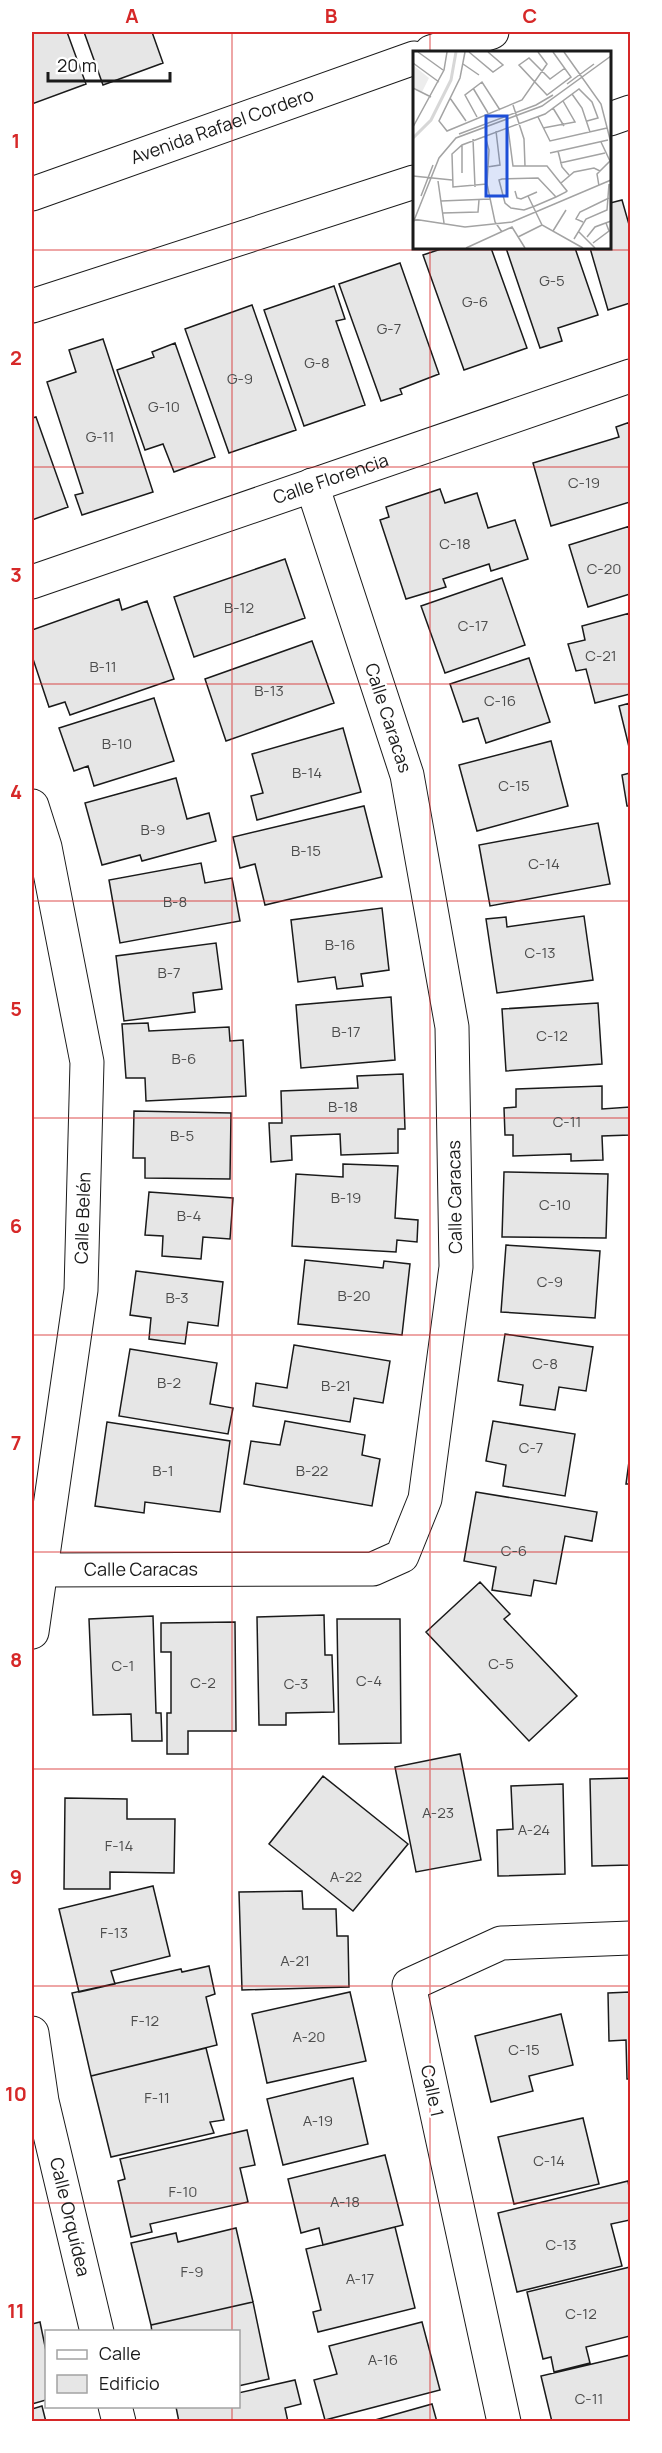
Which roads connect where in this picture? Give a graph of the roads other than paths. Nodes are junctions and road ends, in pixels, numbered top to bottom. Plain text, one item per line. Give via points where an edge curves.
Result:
1 (492, 32) edge
2 (434, 51) edge
3 (413, 58) edge
4 (630, 112) edge
5 (611, 117) edge
6 (413, 182) edge
7 (32, 194) edge
8 (32, 306) edge
9 (630, 376) edge
10 (312, 485) junction
11 (32, 582) edge
12 (32, 806) edge
13 (39, 1570) junction
14 (32, 1632) edge
15 (630, 1938) edge
16 (32, 2033) edge
17 (37, 2102) edge
18 (97, 2330) edge
19 (504, 2421) edge

1 - 2 street
3 - 7 street, Avenida Rafael Cordero
4 - 5 street
6 - 8 street
9 - 10 street, Calle Florencia
10 - 11 street, Calle Florencia
10 - 13 street, Calle Caracas via 407,775 452,1027 456,1267 425,1499 402,1556 373,1569
12 - 13 street, Calle Belén via 45,847 87,1062 81,1290
13 - 14 street, Calle Belén
15 - 19 street, Calle 1 via 501,1943 409,1985
16 - 17 street
17 - 18 street, Calle Orquídea

